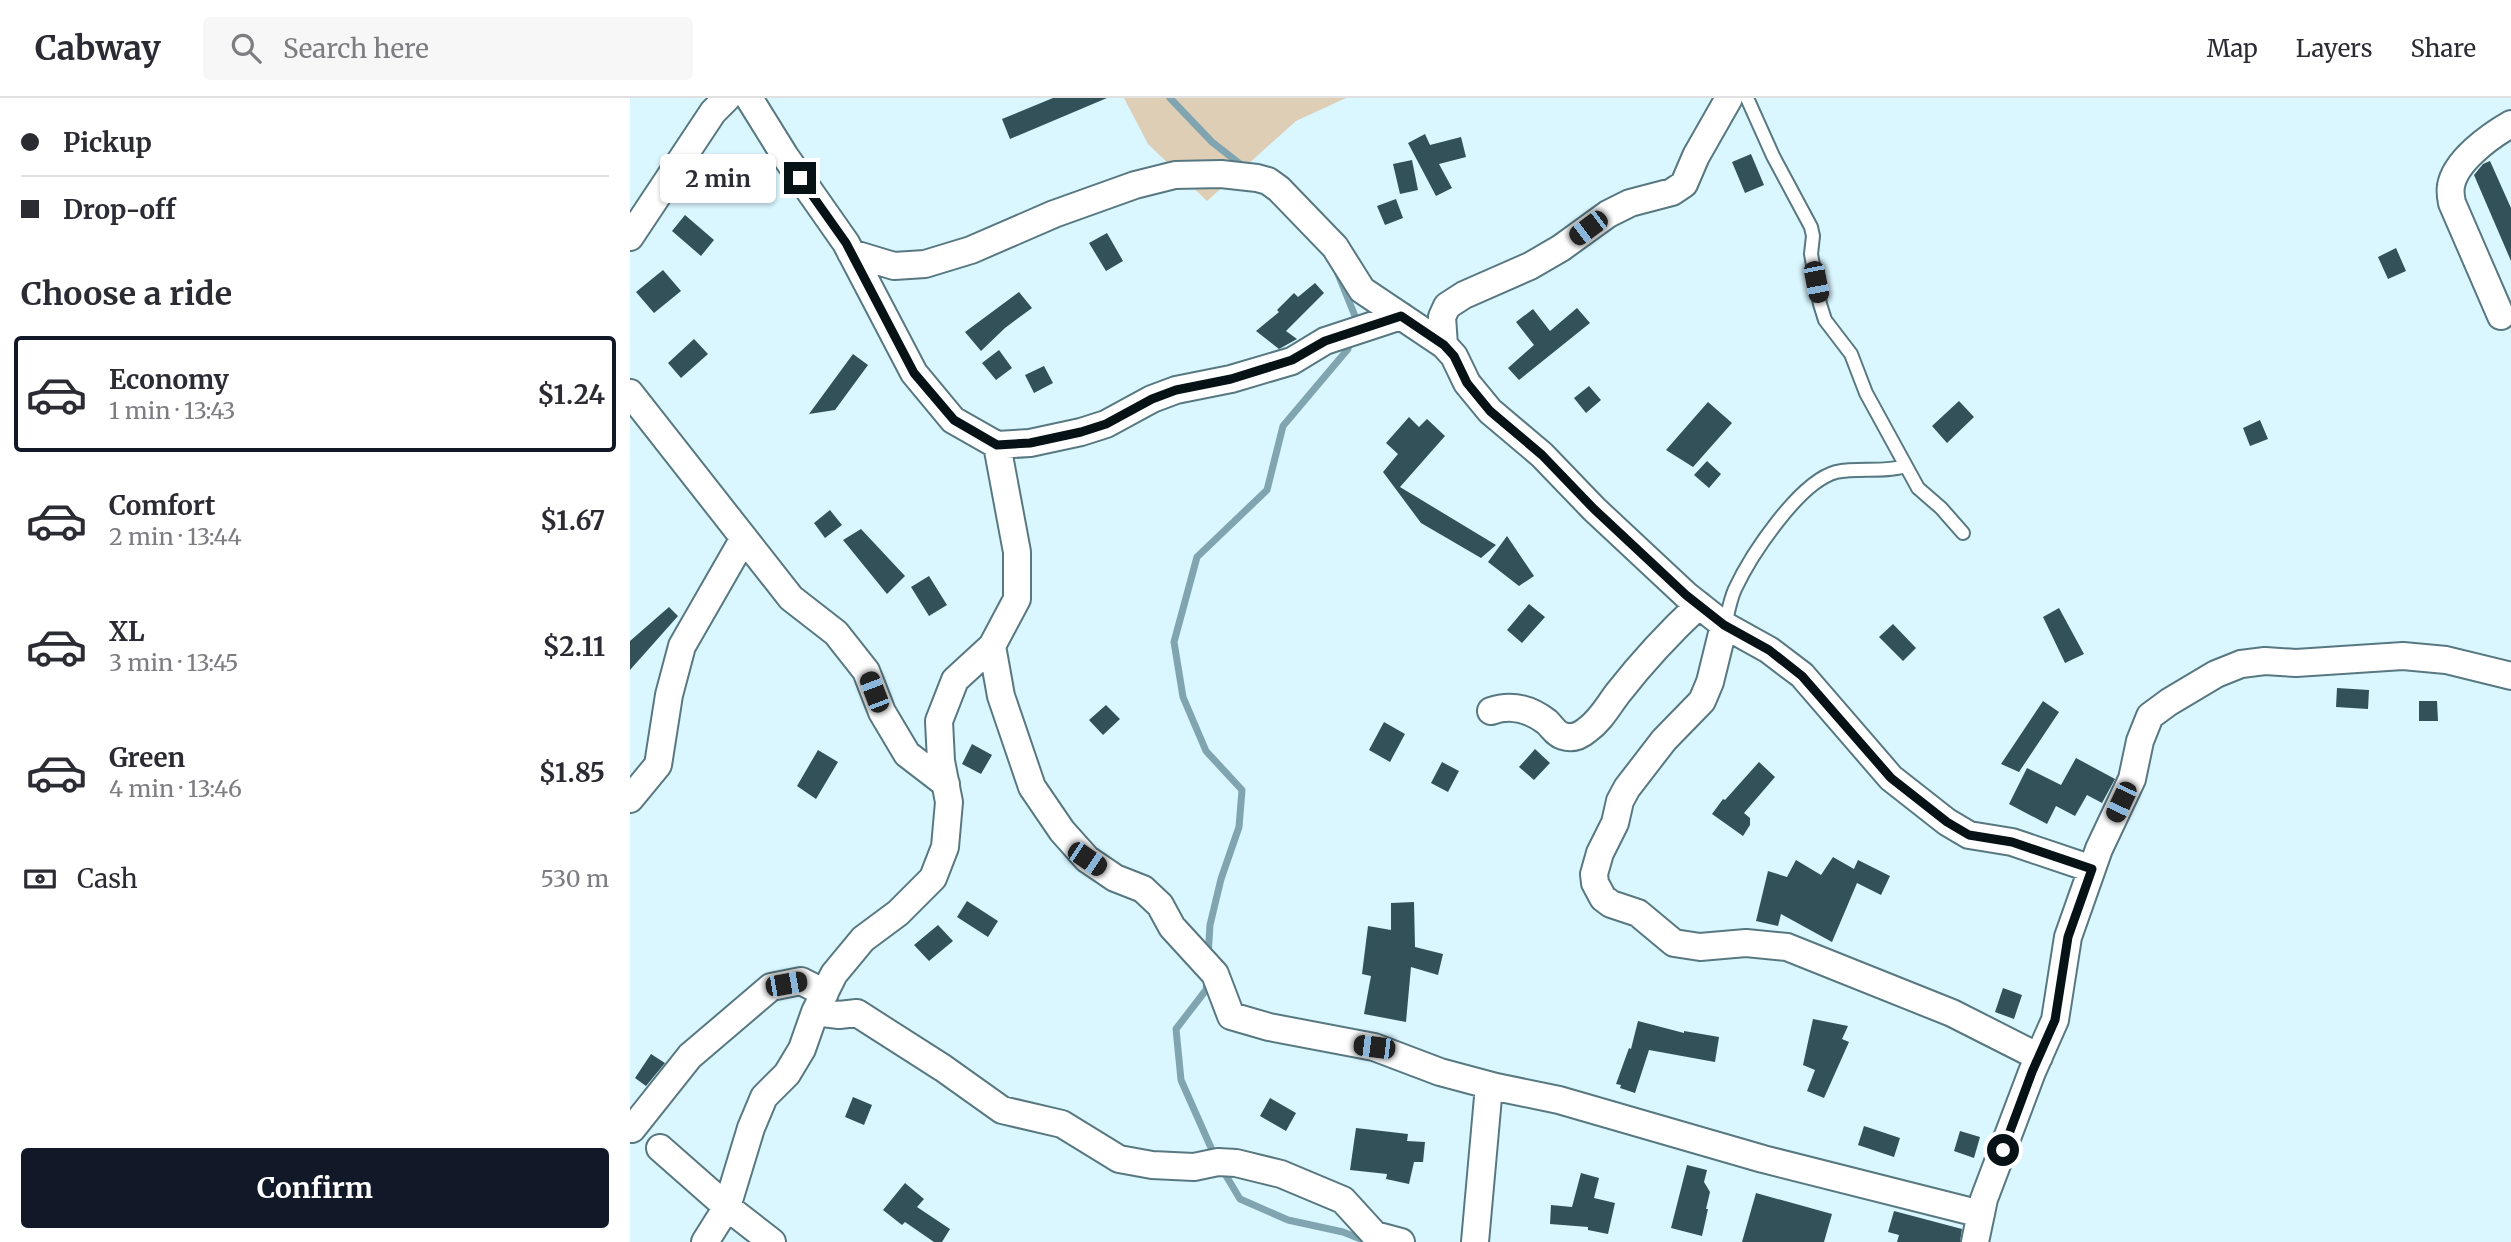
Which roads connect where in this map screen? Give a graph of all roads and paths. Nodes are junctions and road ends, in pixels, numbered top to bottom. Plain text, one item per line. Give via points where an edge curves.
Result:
1 (727, 98) edge
2 (749, 98) edge
3 (1729, 98) edge
4 (1747, 98) edge
5 (2511, 124) edge
6 (630, 237) edge
7 (851, 253) junction
8 (1401, 316) junction
9 (2501, 316) dead end
10 (1444, 345) junction
11 (630, 393) edge
12 (997, 445) junction
13 (1906, 466) junction
14 (1963, 533) dead end
15 (744, 538) junction
16 (1699, 605) junction
17 (1724, 625) junction
18 (992, 646) junction
19 (2511, 676) edge
20 (1491, 711) dead end
21 (946, 783) junction
22 (630, 799) edge
23 (2092, 869) junction
24 (820, 1003) junction
25 (2039, 1057) junction
26 (1489, 1086) junction
27 (632, 1129) dead end
28 (660, 1148) dead end
29 (727, 1207) junction
30 (1981, 1214) junction
31 (705, 1242) edge
32 (772, 1242) edge
33 (1401, 1242) edge
34 (1475, 1242) edge
35 (1975, 1242) edge

1 - 6 street
2 - 7 street
3 - 10 street via 1684,184 1608,214 1530,266 1447,306 1442,317
4 - 13 lane via 1811,227 1811,254 1825,320 1851,354 1866,393
5 - 9 street via 2470,156 2450,187 2452,203
7 - 8 street via 894,266 925,264 1135,185 1175,175 1221,174 1268,181 1279,189 1335,247 1362,290
7 - 12 street via 914,373 954,420
8 - 10 street
8 - 12 street via 1325,341 1292,360 1176,390 1081,432
10 - 16 street via 1490,411
11 - 15 street
12 - 18 street via 1017,552 1017,599
13 - 14 lane via 1918,488
13 - 17 lane via 1837,472 1808,490 1751,558
15 - 21 street via 790,598 836,633 866,671 881,712 906,754
15 - 22 street via 682,646 658,765
16 - 17 street
16 - 20 street via 1586,732 1572,738 1560,736 1525,710 1509,706
17 - 23 street via 1769,650 1802,676 1891,778 1947,822 1969,835 2012,842
17 - 25 street via 1702,701 1664,740 1620,801 1594,874 1602,898 1638,913 1674,943 1787,947 1952,1013
18 - 21 street via 954,680 939,721
18 - 26 street via 1001,696 1032,787 1087,859 1115,878 1143,889 1160,905 1172,927 1215,974 1231,1016 1374,1047
19 - 23 street via 2446,660 2403,656 2265,661 2216,674 2150,716 2132,779
21 - 24 street via 945,847 933,878 863,939 834,974
23 - 25 street via 2068,937 2055,1020
24 - 27 street via 802,981 771,987 690,1056
24 - 29 street via 802,1049 787,1074 764,1097
24 - 33 street via 839,1016 857,1013 1002,1110 1062,1125 1119,1158 1194,1167 1236,1163 1281,1174 1343,1200 1375,1235
25 - 30 street
26 - 30 street via 1559,1100
26 - 34 street
28 - 29 street
29 - 31 street
29 - 32 street
30 - 35 street

